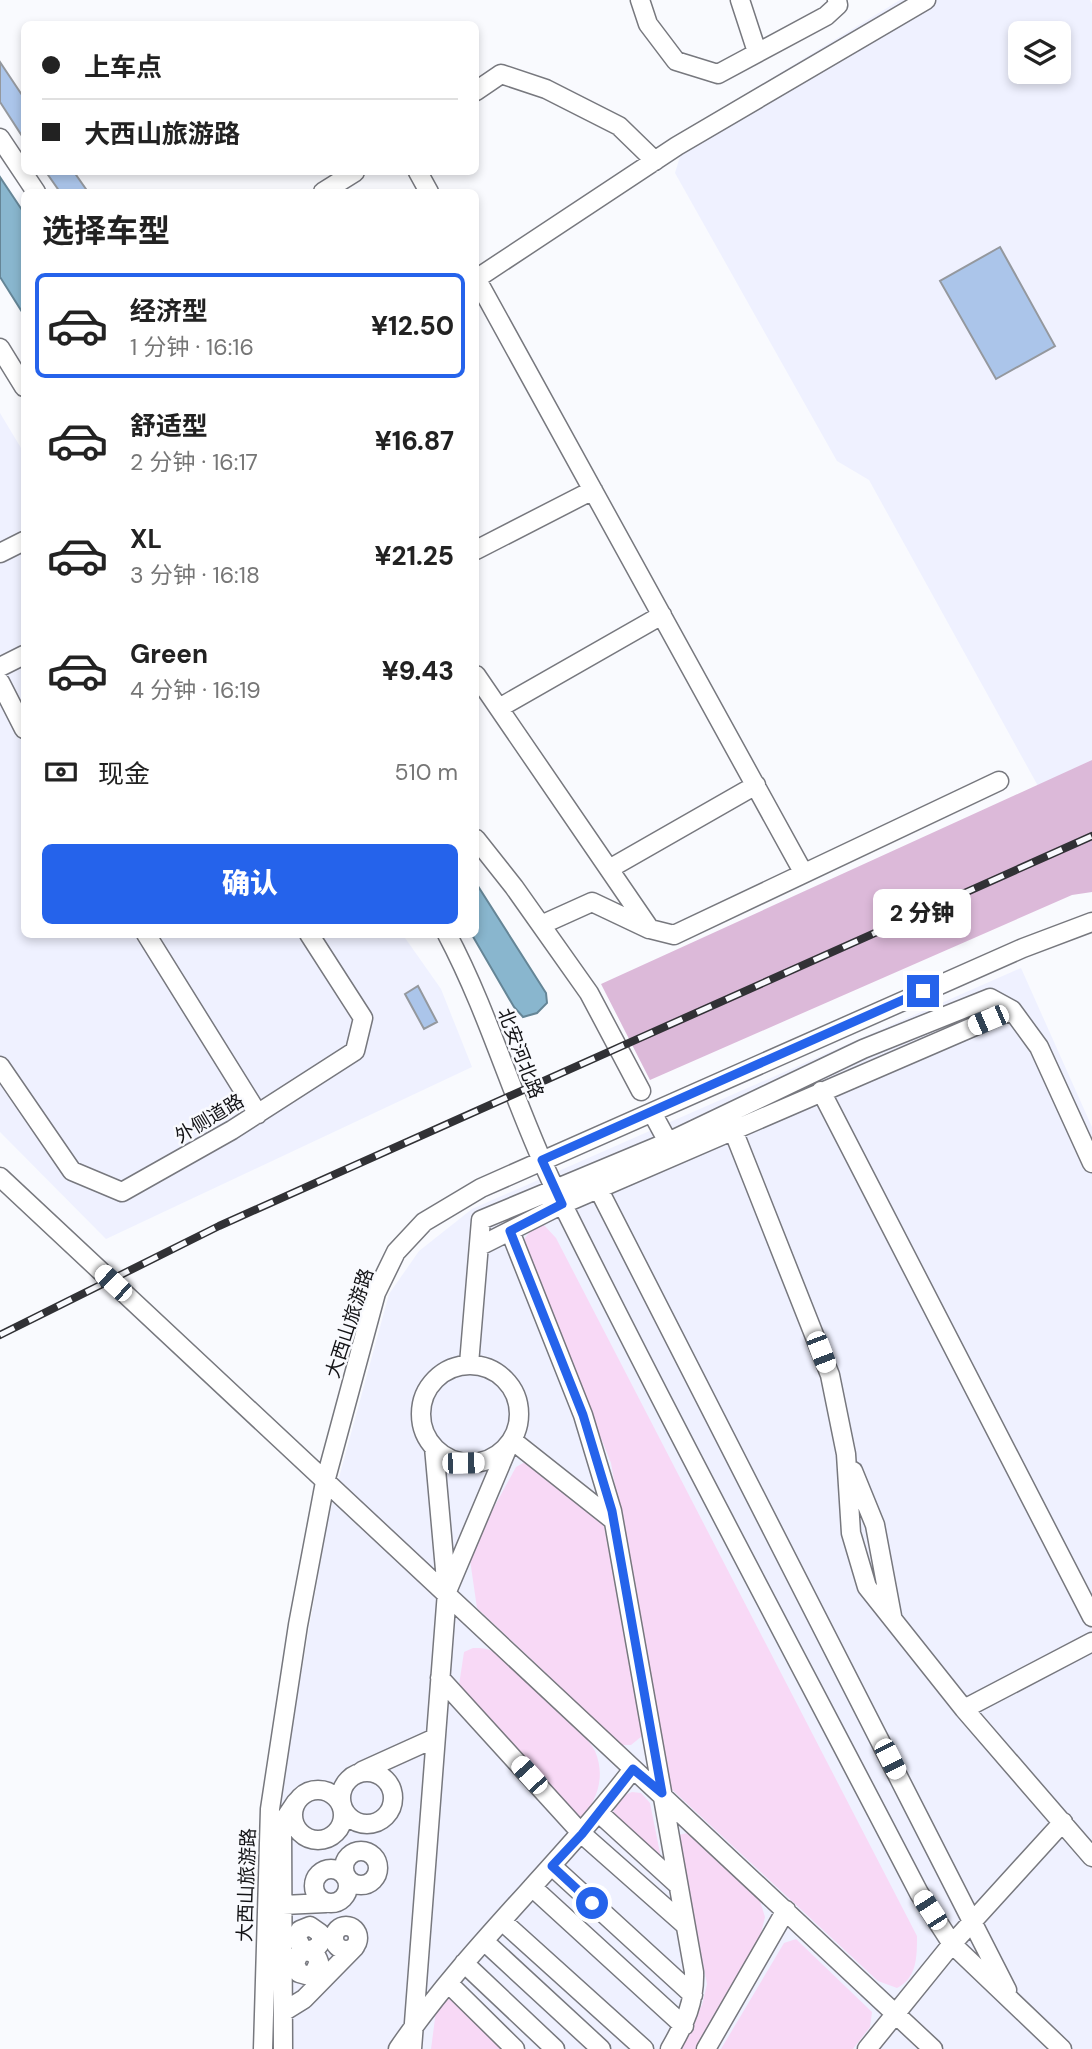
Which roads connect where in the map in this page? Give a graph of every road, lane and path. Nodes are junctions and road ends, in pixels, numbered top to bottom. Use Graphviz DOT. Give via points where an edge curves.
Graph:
graph roads {
  1 [pos="640,0"];
  2 [pos="740,0"];
  3 [pos="837,0"];
  4 [pos="926,0"];
  5 [pos="757,52"];
  6 [pos="479,89"];
  7 [pos="0,138"];
  8 [pos="655,160"];
  9 [pos="21,170"];
  10 [pos="350,175"];
  11 [pos="328,189"];
  12 [pos="479,277"];
  13 [pos="479,284"];
  14 [pos="0,348"];
  15 [pos="21,382"];
  16 [pos="593,490"];
  17 [pos="21,543"];
  18 [pos="479,548"];
  19 [pos="0,554"];
  20 [pos="662,615"];
  21 [pos="21,656"];
  22 [pos="0,667"];
  23 [pos="479,679"];
  24 [pos="0,682"];
  25 [pos="499,708"];
  26 [pos="21,723"];
  27 [pos="999,781"];
  28 [pos="756,785"];
  29 [pos="479,843"];
  30 [pos="609,869"];
  31 [pos="803,872"];
  32 [pos="1092,922"];
  33 [pos="541,925"];
  34 [pos="650,929"];
  35 [pos="148,938"];
  36 [pos="312,938"];
  37 [pos="449,938"];
  38 [pos="1012,1010"];
  39 [pos="0,1066"];
  40 [pos="641,1091"];
  41 [pos="821,1091"];
  42 [pos="258,1114"];
  43 [pos="655,1118"];
  44 [pos="733,1130"];
  45 [pos="667,1142"];
  46 [pos="542,1160"];
  47 [pos="1092,1163"];
  48 [pos="0,1177"];
  49 [pos="599,1190"];
  50 [pos="559,1196"];
  51 [pos="510,1231"];
  52 [pos="480,1246"];
  53 [pos="470,1364"];
  54 [pos="510,1443"];
  55 [pos="434,1447"];
  56 [pos="325,1482"];
  57 [pos="614,1520"];
  58 [pos="447,1592"];
  59 [pos="1092,1617"];
  60 [pos="1092,1642"];
  61 [pos="440,1678"];
  62 [pos="964,1709"];
  63 [pos="435,1738"];
  64 [pos="633,1769"];
  65 [pos="359,1773"];
  66 [pos="662,1793"];
  67 [pos="296,1802"];
  68 [pos="341,1806"];
  69 [pos="599,1813"];
  70 [pos="1063,1822"];
  71 [pos="582,1834"];
  72 [pos="1092,1857"];
  73 [pos="552,1866"];
  74 [pos="678,1885"];
  75 [pos="532,1887"];
  76 [pos="326,1903"];
  77 [pos="283,1905"];
  78 [pos="786,1910"];
  79 [pos="502,1921"];
  80 [pos="973,1922"];
  81 [pos="685,1925"];
  82 [pos="484,1941"];
  83 [pos="952,1944"];
  84 [pos="355,1947"];
  85 [pos="309,1950"];
  86 [pos="464,1963"];
  87 [pos="283,1973"];
  88 [pos="448,1983"];
  89 [pos="693,1995"];
  90 [pos="1012,1999"];
  91 [pos="283,2012"];
  92 [pos="895,2013"];
  93 [pos="684,2025"];
  94 [pos="413,2027"];
  95 [pos="924,2046"];
  96 [pos="263,2049"];
  97 [pos="283,2049"];
  98 [pos="398,2049"];
  99 [pos="412,2049"];
  100 [pos="515,2049"];
  101 [pos="555,2049"];
  102 [pos="601,2049"];
  103 [pos="644,2049"];
  104 [pos="670,2049"];
  105 [pos="706,2049"];
  106 [pos="867,2049"];
  107 [pos="1062,2049"];
  1 -- 5 [label="street" via="649,24 676,61 718,74"];
  2 -- 5 [label="street"];
  3 -- 5 [label="street" via="838,5 826,16"];
  4 -- 8 [label="street"];
  6 -- 8 [label="street" via="501,74 546,89 619,126"];
  7 -- 9 [label="street"];
  8 -- 12 [label="street"];
  10 -- 11 [label="street"];
  13 -- 16 [label="street"];
  14 -- 15 [label="street"];
  16 -- 18 [label="street"];
  16 -- 20 [label="street"];
  17 -- 19 [label="street"];
  20 -- 25 [label="street"];
  20 -- 28 [label="street"];
  21 -- 22 [label="street"];
  23 -- 25 [label="street"];
  24 -- 26 [label="street"];
  25 -- 30 [label="street"];
  27 -- 31 [label="street"];
  28 -- 30 [label="street"];
  28 -- 31 [label="street"];
  29 -- 33 [label="street"];
  30 -- 34 [label="street"];
  31 -- 34 [label="street" via="674,935"];
  32 -- 46 [label="street, 大西山旅游路" via="1023,948"];
  33 -- 34 [label="street" via="592,902"];
  33 -- 40 [label="street" via="589,993"];
  35 -- 42 [label="street"];
  36 -- 42 [label="street, 外侧道路" via="363,1018 355,1051"];
  37 -- 46 [label="street, 北安河北路" via="471,979 499,1061"];
  38 -- 41 [label="street"];
  38 -- 45 [label="street" via="990,998 863,1049"];
  38 -- 47 [label="street" via="1039,1047"];
  39 -- 42 [label="street, 外侧道路" via="72,1171 122,1192"];
  41 -- 44 [label="street"];
  41 -- 59 [label="street"];
  43 -- 45 [label="street"];
  44 -- 49 [label="street"];
  44 -- 62 [label="street" via="830,1375 846,1454 875,1525 893,1623"];
  45 -- 50 [label="street"];
  46 -- 50 [label="street, 北安河北路"];
  46 -- 56 [label="street, 大西山旅游路" via="481,1188 424,1222 396,1252 376,1293"];
  48 -- 56 [label="street"];
  49 -- 50 [label="street"];
  49 -- 80 [label="street"];
  50 -- 51 [label="street"];
  50 -- 52 [label="street" via="481,1220"];
  50 -- 83 [label="street, 北安河北路" via="919,1894"];
  51 -- 52 [label="street"];
  51 -- 57 [label="street" via="583,1415"];
  52 -- 53 [label="street"];
  53 -- 54 [label="street" via="493,1371 511,1386 520,1417"];
  53 -- 55 [label="street" via="440,1375 422,1401 421,1418"];
  54 -- 55 [label="street" via="480,1463 447,1458"];
  54 -- 57 [label="street"];
  54 -- 58 [label="street"];
  55 -- 58 [label="street"];
  56 -- 58 [label="street"];
  56 -- 96 [label="street, 大西山旅游路" via="270,1810"];
  57 -- 66 [label="street"];
  58 -- 61 [label="street"];
  58 -- 64 [label="street"];
  60 -- 62 [label="street"];
  61 -- 63 [label="street"];
  61 -- 71 [label="street"];
  62 -- 70 [label="street"];
  63 -- 65 [label="street"];
  63 -- 94 [label="street"];
  64 -- 66 [label="street"];
  64 -- 69 [label="street"];
  65 -- 68 [label="street" via="342,1790"];
  65 -- 68 [label="street" via="383,1777 392,1792 390,1809 370,1824 353,1819"];
  66 -- 74 [label="street"];
  66 -- 78 [label="street"];
  67 -- 68 [label="street" via="306,1793 320,1790 333,1795"];
  67 -- 68 [label="street" via="292,1816 297,1830 318,1841 339,1830"];
  67 -- 77 [label="street" via="282,1823"];
  69 -- 71 [label="street"];
  69 -- 74 [label="street"];
  70 -- 72 [label="street"];
  70 -- 80 [label="street"];
  71 -- 73 [label="street"];
  71 -- 81 [label="street"];
  73 -- 75 [label="street"];
  73 -- 89 [label="street"];
  74 -- 81 [label="street"];
  75 -- 79 [label="street"];
  75 -- 93 [label="street"];
  76 -- 76 [label="street" via="338,1902 346,1894 345,1877 333,1869 316,1877 314,1891"];
  76 -- 77 [label="street"];
  77 -- 87 [label="street"];
  78 -- 92 [label="street"];
  78 -- 105 [label="street"];
  79 -- 82 [label="street"];
  79 -- 103 [label="street"];
  80 -- 83 [label="street"];
  80 -- 90 [label="street"];
  81 -- 89 [label="street" via="694,1972"];
  82 -- 86 [label="street"];
  82 -- 102 [label="street"];
  83 -- 90 [label="street, 北安河北路"];
  83 -- 92 [label="street"];
  84 -- 91 [label="street" via="304,1999"];
  85 -- 87 [label="street" via="319,1966 311,1975"];
  86 -- 88 [label="street"];
  86 -- 101 [label="street"];
  87 -- 91 [label="street"];
  88 -- 94 [label="street"];
  88 -- 100 [label="street"];
  89 -- 93 [label="street"];
  90 -- 107 [label="street, 北安河北路"];
  91 -- 97 [label="street"];
  92 -- 95 [label="street"];
  92 -- 106 [label="street"];
  93 -- 104 [label="street"];
  94 -- 98 [label="street"];
  94 -- 99 [label="street"];
}
